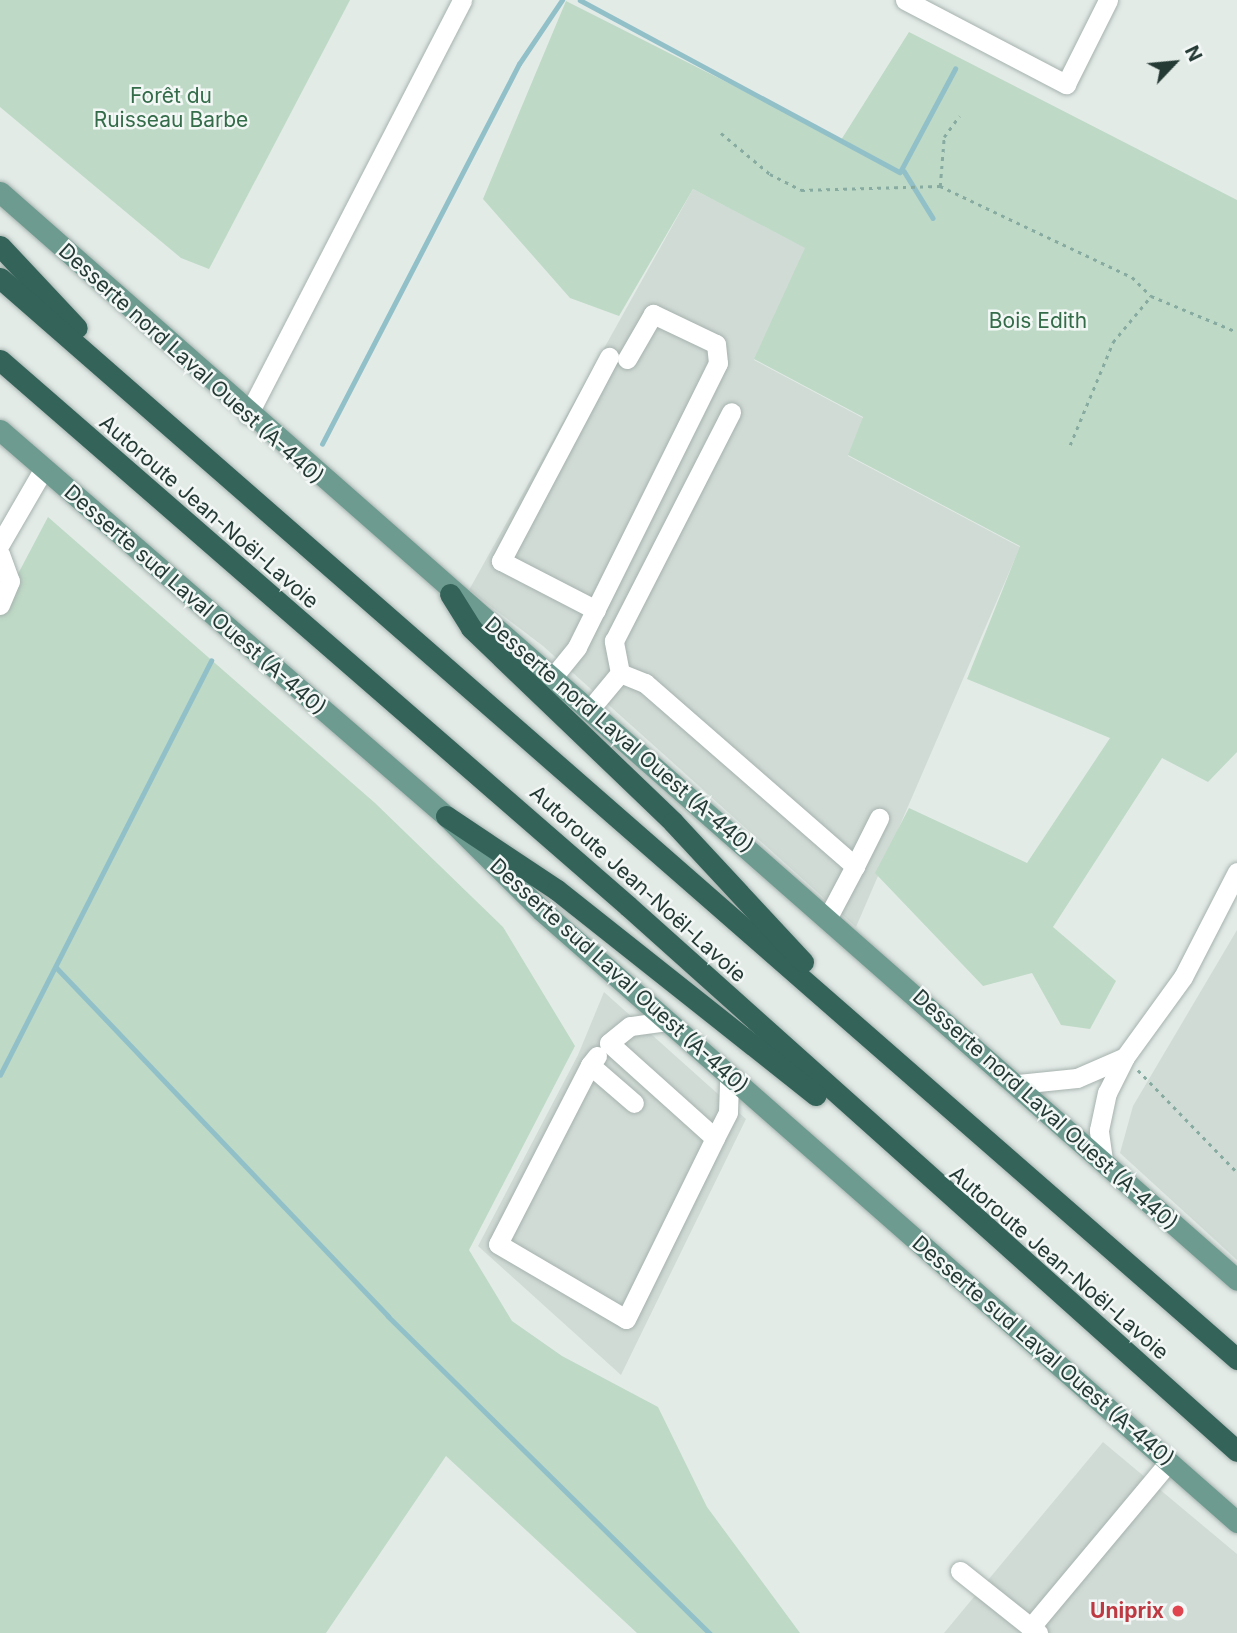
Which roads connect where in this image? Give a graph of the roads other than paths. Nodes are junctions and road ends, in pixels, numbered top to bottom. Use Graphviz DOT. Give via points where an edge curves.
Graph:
graph roads {
  1 [pos="462,0"];
  2 [pos="905,0"];
  3 [pos="1108,0"];
  4 [pos="0,192"];
  5 [pos="0,246"];
  6 [pos="0,278"];
  7 [pos="0,360"];
  8 [pos="0,371"];
  9 [pos="150,406"];
  10 [pos="731,412"];
  11 [pos="248,415"];
  12 [pos="64,418"];
  13 [pos="0,430"];
  14 [pos="44,468"];
  15 [pos="0,544"];
  16 [pos="0,554"];
  17 [pos="450,594"];
  18 [pos="0,605"];
  19 [pos="596,610"];
  20 [pos="620,673"];
  21 [pos="553,677"];
  22 [pos="590,709"];
  23 [pos="446,816"];
  24 [pos="879,818"];
  25 [pos="855,866"];
  26 [pos="1237,872"];
  27 [pos="828,918"];
  28 [pos="667,1021"];
  29 [pos="609,1043"];
  30 [pos="880,1046"];
  31 [pos="1131,1063"];
  32 [pos="590,1065"];
  33 [pos="729,1076"];
  34 [pos="1018,1084"];
  35 [pos="634,1103"];
  36 [pos="715,1138"];
  37 [pos="1103,1160"];
  38 [pos="952,1202"];
  39 [pos="1237,1280"];
  40 [pos="1237,1359"];
  41 [pos="1237,1451"];
  42 [pos="1169,1462"];
  43 [pos="1237,1522"];
  44 [pos="960,1571"];
  45 [pos="1034,1630"];
  1 -- 11 [label="street"];
  2 -- 3 [label="street" via="1066,84"];
  4 -- 11 [label="main road, Desserte nord Laval Ouest (A-440)"];
  5 -- 9 [label="highway"];
  6 -- 9 [label="highway, Autoroute Jean-Noël-Lavoie"];
  7 -- 12 [label="highway, Autoroute Jean-Noël-Lavoie"];
  8 -- 12 [label="highway"];
  9 -- 30 [label="highway, Autoroute Jean-Noël-Lavoie"];
  10 -- 20 [label="street" via="614,641"];
  11 -- 17 [label="main road, Desserte nord Laval Ouest (A-440)"];
  12 -- 38 [label="highway, Autoroute Jean-Noël-Lavoie" via="628,906"];
  13 -- 14 [label="main road, Desserte sud Laval Ouest (A-440)"];
  14 -- 15 [label="street"];
  14 -- 23 [label="main road, Desserte sud Laval Ouest (A-440)"];
  16 -- 18 [label="street" via="10,581"];
  17 -- 21 [label="main road, Desserte nord Laval Ouest (A-440)"];
  17 -- 30 [label="highway" via="471,628 673,822"];
  19 -- 19 [label="street" via="718,363 716,344 653,314 618,358 501,561"];
  19 -- 21 [label="street"];
  20 -- 22 [label="street"];
  20 -- 25 [label="street" via="645,683"];
  21 -- 22 [label="main road, Desserte nord Laval Ouest (A-440)"];
  22 -- 27 [label="main road, Desserte nord Laval Ouest (A-440)"];
  23 -- 28 [label="main road, Desserte sud Laval Ouest (A-440)"];
  23 -- 38 [label="highway" via="557,890"];
  24 -- 25 [label="street"];
  25 -- 27 [label="street"];
  26 -- 31 [label="street" via="1179,985"];
  27 -- 34 [label="main road, Desserte nord Laval Ouest (A-440)"];
  28 -- 29 [label="street" via="630,1026"];
  28 -- 33 [label="main road, Desserte sud Laval Ouest (A-440)"];
  29 -- 32 [label="street"];
  29 -- 36 [label="street"];
  30 -- 40 [label="highway, Autoroute Jean-Noël-Lavoie"];
  31 -- 34 [label="street" via="1077,1078"];
  31 -- 37 [label="street" via="1102,1108"];
  32 -- 35 [label="street"];
  32 -- 36 [label="street" via="498,1244 626,1319"];
  33 -- 36 [label="street" via="728,1112"];
  33 -- 42 [label="main road, Desserte sud Laval Ouest (A-440)"];
  34 -- 37 [label="main road, Desserte nord Laval Ouest (A-440)"];
  37 -- 39 [label="main road, Desserte nord Laval Ouest (A-440)"];
  38 -- 41 [label="highway, Autoroute Jean-Noël-Lavoie"];
  42 -- 43 [label="main road, Desserte sud Laval Ouest (A-440)"];
  42 -- 45 [label="street"];
  44 -- 45 [label="street"];
}
